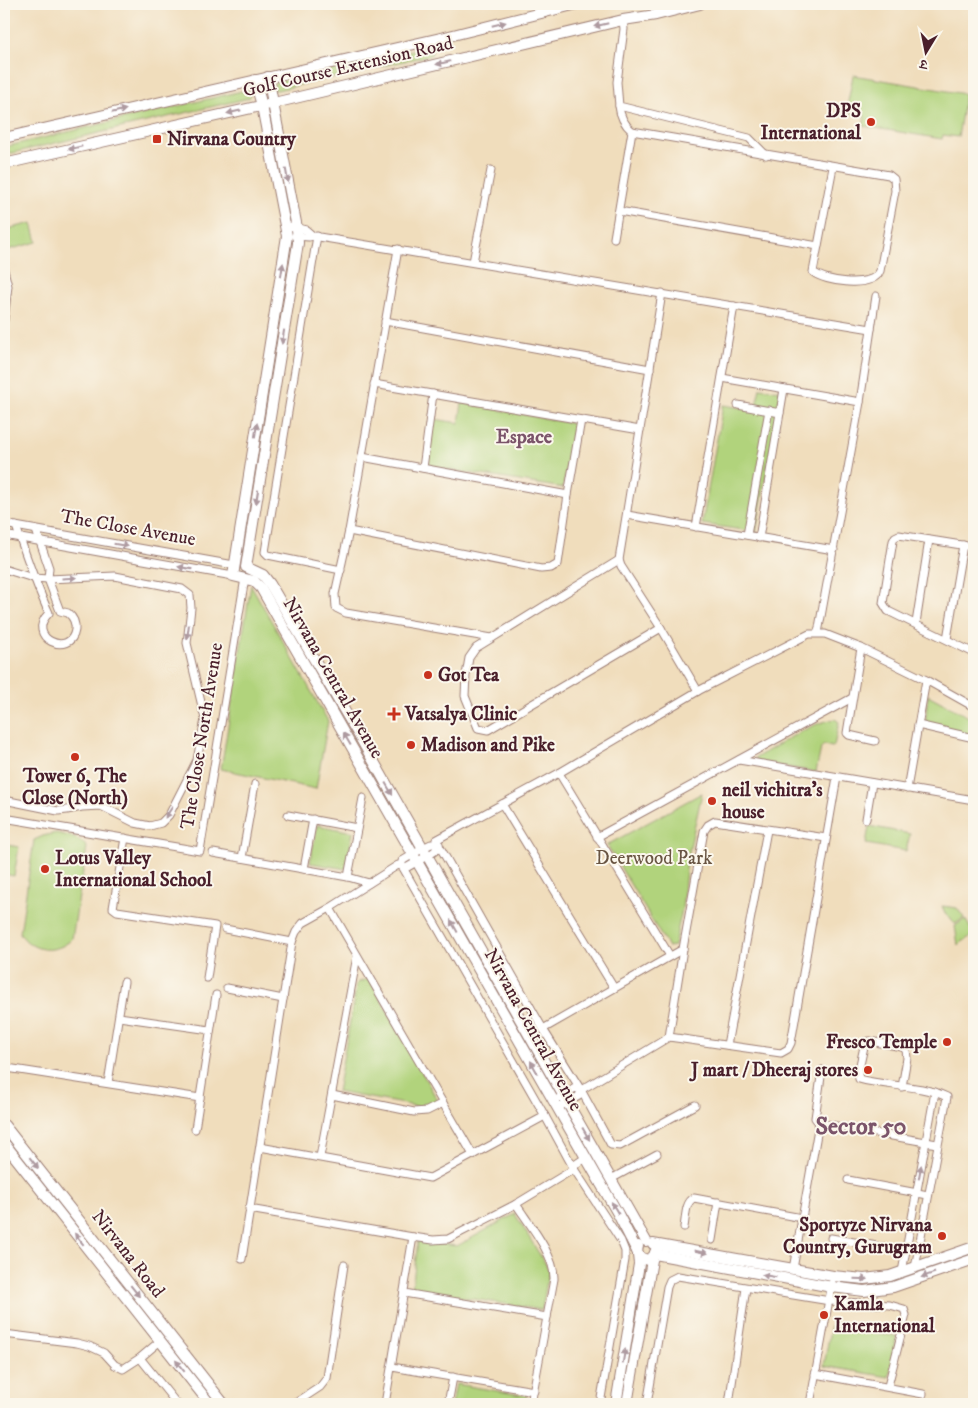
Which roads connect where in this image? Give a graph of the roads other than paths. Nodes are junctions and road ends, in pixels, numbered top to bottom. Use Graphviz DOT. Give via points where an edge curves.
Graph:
graph roads {
  1 [pos="577,4"];
  2 [pos="700,4"];
  3 [pos="623,20"];
  4 [pos="268,77"];
  5 [pos="255,80"];
  6 [pos="274,103"];
  7 [pos="262,106"];
  8 [pos="619,106"];
  9 [pos="632,131"];
  10 [pos="4,138"];
  11 [pos="766,155"];
  12 [pos="4,164"];
  13 [pos="833,167"];
  14 [pos="491,170"];
  15 [pos="619,211"];
  16 [pos="286,230"];
  17 [pos="297,232"];
  18 [pos="315,236"];
  19 [pos="614,238"];
  20 [pos="818,246"];
  21 [pos="398,249"];
  22 [pos="473,262"];
  23 [pos="4,270"];
  24 [pos="662,293"];
  25 [pos="876,296"];
  26 [pos="734,306"];
  27 [pos="4,320"];
  28 [pos="385,321"];
  29 [pos="871,329"];
  30 [pos="650,368"];
  31 [pos="722,378"];
  32 [pos="374,384"];
  33 [pos="784,389"];
  34 [pos="434,394"];
  35 [pos="860,402"];
  36 [pos="738,405"];
  37 [pos="769,410"];
  38 [pos="780,413"];
  39 [pos="581,420"];
  40 [pos="640,430"];
  41 [pos="362,457"];
  42 [pos="423,468"];
  43 [pos="568,495"];
  44 [pos="626,516"];
  45 [pos="4,524"];
  46 [pos="16,526"];
  47 [pos="696,527"];
  48 [pos="36,530"];
  49 [pos="349,531"];
  50 [pos="746,535"];
  51 [pos="4,536"];
  52 [pos="20,538"];
  53 [pos="759,538"];
  54 [pos="929,540"];
  55 [pos="39,542"];
  56 [pos="963,546"];
  57 [pos="974,547"];
  58 [pos="834,550"];
  59 [pos="619,560"];
  60 [pos="234,564"];
  61 [pos="246,567"];
  62 [pos="4,569"];
  63 [pos="341,570"];
  64 [pos="233,576"];
  65 [pos="33,578"];
  66 [pos="48,578"];
  67 [pos="245,578"];
  68 [pos="916,623"];
  69 [pos="661,628"];
  70 [pos="818,633"];
  71 [pos="492,638"];
  72 [pos="947,639"];
  73 [pos="861,648"];
  74 [pos="974,652"];
  75 [pos="926,680"];
  76 [pos="698,692"];
  77 [pos="852,698"];
  78 [pos="974,707"];
  79 [pos="918,725"];
  80 [pos="974,738"];
  81 [pos="875,741"];
  82 [pos="738,760"];
  83 [pos="559,773"];
  84 [pos="836,777"];
  85 [pos="872,783"];
  86 [pos="255,784"];
  87 [pos="907,789"];
  88 [pos="363,798"];
  89 [pos="4,800"];
  90 [pos="974,800"];
  91 [pos="502,804"];
  92 [pos="288,815"];
  93 [pos="4,818"];
  94 [pos="314,819"];
  95 [pos="866,819"];
  96 [pos="357,828"];
  97 [pos="767,830"];
  98 [pos="597,837"];
  99 [pos="125,838"];
  100 [pos="826,838"];
  101 [pos="439,844"];
  102 [pos="425,852"];
  103 [pos="213,853"];
  104 [pos="242,858"];
  105 [pos="415,858"];
  106 [pos="402,866"];
  107 [pos="304,869"];
  108 [pos="348,876"];
  109 [pos="368,883"];
  110 [pos="330,908"];
  111 [pos="224,929"];
  112 [pos="292,942"];
  113 [pos="683,949"];
  114 [pos="358,956"];
  115 [pos="670,956"];
  116 [pos="207,978"];
  117 [pos="124,982"];
  118 [pos="226,988"];
  119 [pos="614,988"];
  120 [pos="216,995"];
  121 [pos="283,999"];
  122 [pos="119,1017"];
  123 [pos="543,1029"];
  124 [pos="210,1030"];
  125 [pos="669,1037"];
  126 [pos="727,1045"];
  127 [pos="4,1069"];
  128 [pos="822,1070"];
  129 [pos="108,1083"];
  130 [pos="902,1087"];
  131 [pos="581,1090"];
  132 [pos="935,1092"];
  133 [pos="332,1095"];
  134 [pos="200,1098"];
  135 [pos="566,1099"];
  136 [pos="443,1103"];
  137 [pos="555,1105"];
  138 [pos="695,1105"];
  139 [pos="545,1116"];
  140 [pos="819,1123"];
  141 [pos="4,1125"];
  142 [pos="195,1129"];
  143 [pos="925,1142"];
  144 [pos="4,1144"];
  145 [pos="937,1144"];
  146 [pos="260,1147"];
  147 [pos="657,1154"];
  148 [pos="473,1155"];
  149 [pos="320,1157"];
  150 [pos="588,1162"];
  151 [pos="574,1169"];
  152 [pos="612,1179"];
  153 [pos="848,1180"];
  154 [pos="916,1192"];
  155 [pos="928,1195"];
  156 [pos="718,1202"];
  157 [pos="516,1204"];
  158 [pos="249,1209"];
  159 [pos="802,1218"];
  160 [pos="684,1226"];
  161 [pos="414,1237"];
  162 [pos="831,1238"];
  163 [pos="712,1240"];
  164 [pos="974,1247"];
  165 [pos="652,1249"];
  166 [pos="906,1251"];
  167 [pos="637,1253"];
  168 [pos="242,1259"];
  169 [pos="974,1259"];
  170 [pos="344,1265"];
  171 [pos="915,1268"];
  172 [pos="793,1269"];
  173 [pos="902,1272"];
  174 [pos="833,1276"];
  175 [pos="827,1287"];
  176 [pos="746,1288"];
  177 [pos="404,1293"];
  178 [pos="820,1299"];
  179 [pos="830,1301"];
  180 [pos="547,1316"];
  181 [pos="4,1334"];
  182 [pos="160,1341"];
  183 [pos="140,1358"];
  184 [pos="392,1367"];
  185 [pos="816,1374"];
  186 [pos="453,1377"];
  187 [pos="888,1386"];
  188 [pos="534,1390"];
  189 [pos="923,1394"];
  190 [pos="177,1404"];
  191 [pos="210,1404"];
  192 [pos="224,1404"];
  193 [pos="294,1404"];
  194 [pos="385,1404"];
  195 [pos="448,1404"];
  196 [pos="531,1404"];
  197 [pos="600,1404"];
  198 [pos="616,1404"];
  199 [pos="628,1404"];
  200 [pos="647,1404"];
  201 [pos="729,1404"];
  202 [pos="810,1404"];
  4 -- 1 [label="street, Golf Course Extension Road, one-way"];
  2 -- 3 [label="street, Golf Course Extension Road"];
  3 -- 6 [label="street, Golf Course Extension Road, one-way"];
  3 -- 8 [label="street" via="617,82"];
  4 -- 5 [label="street, Golf Course Extension Road"];
  4 -- 6 [label="street"];
  5 -- 7 [label="street"];
  10 -- 5 [label="street, Golf Course Extension Road, one-way"];
  6 -- 7 [label="street, Golf Course Extension Road"];
  6 -- 17 [label="street, one-way"];
  7 -- 12 [label="street, Golf Course Extension Road, one-way"];
  7 -- 16 [label="street"];
  8 -- 9 [label="street" via="625,125"];
  8 -- 11 [label="street" via="750,138"];
  9 -- 11 [label="street"];
  9 -- 15 [label="street"];
  11 -- 13 [label="street"];
  13 -- 20 [label="street"];
  13 -- 20 [label="street" via="894,179 895,191 878,276 858,282 818,276 813,272"];
  14 -- 22 [label="street"];
  15 -- 19 [label="street"];
  15 -- 20 [label="street"];
  16 -- 17 [label="street"];
  60 -- 16 [label="street, one-way" via="287,242"];
  17 -- 18 [label="street" via="310,232"];
  17 -- 61 [label="street, one-way"];
  18 -- 21 [label="street"];
  18 -- 63 [label="street" via="265,552"];
  21 -- 22 [label="street"];
  21 -- 28 [label="street"];
  22 -- 24 [label="street"];
  23 -- 27 [label="street" via="8,286"];
  24 -- 26 [label="street"];
  24 -- 30 [label="street"];
  25 -- 29 [label="street"];
  26 -- 29 [label="street"];
  26 -- 31 [label="street"];
  28 -- 30 [label="street"];
  28 -- 32 [label="street"];
  29 -- 35 [label="street"];
  30 -- 40 [label="street"];
  31 -- 33 [label="street"];
  31 -- 47 [label="street"];
  32 -- 34 [label="street"];
  32 -- 41 [label="street"];
  33 -- 35 [label="street"];
  33 -- 38 [label="street"];
  34 -- 39 [label="street"];
  34 -- 42 [label="street"];
  35 -- 58 [label="street"];
  36 -- 37 [label="street"];
  37 -- 38 [label="street"];
  37 -- 50 [label="street"];
  38 -- 53 [label="street"];
  39 -- 40 [label="street"];
  39 -- 43 [label="street"];
  40 -- 44 [label="street"];
  41 -- 42 [label="street"];
  41 -- 49 [label="street"];
  42 -- 43 [label="street"];
  43 -- 49 [label="street" via="558,564 551,568 541,569"];
  44 -- 47 [label="street"];
  44 -- 59 [label="street"];
  45 -- 46 [label="street, The Close Avenue"];
  46 -- 48 [label="street, The Close Avenue"];
  46 -- 52 [label="street"];
  47 -- 50 [label="street"];
  48 -- 55 [label="street"];
  48 -- 60 [label="street, The Close Avenue, one-way"];
  49 -- 63 [label="street"];
  50 -- 53 [label="street"];
  51 -- 52 [label="street, The Close Avenue"];
  52 -- 55 [label="street, The Close Avenue"];
  52 -- 65 [label="street"];
  53 -- 58 [label="street"];
  54 -- 56 [label="street"];
  54 -- 68 [label="street"];
  54 -- 68 [label="street" via="895,537 883,602 888,611"];
  64 -- 55 [label="street, The Close Avenue, one-way"];
  55 -- 66 [label="street" via="49,568"];
  56 -- 57 [label="street"];
  56 -- 72 [label="street"];
  58 -- 70 [label="street"];
  59 -- 69 [label="street"];
  59 -- 71 [label="street"];
  60 -- 61 [label="street, The Close Avenue"];
  60 -- 64 [label="street"];
  61 -- 67 [label="street"];
  61 -- 102 [label="street, Nirvana Central Avenue, one-way" via="258,571 270,584"];
  62 -- 65 [label="street"];
  63 -- 71 [label="street" via="335,594 336,608 340,612"];
  64 -- 67 [label="street, Nirvana Central Avenue"];
  65 -- 66 [label="street"];
  65 -- 66 [label="street" via="48,613 42,622 43,634 51,642 62,644 72,638 76,627 68,612 60,611"];
  66 -- 89 [label="street, one-way" via="115,576 182,589 190,595 187,643 204,719 197,760 169,815 161,823 150,826 135,823 101,806 58,811"];
  67 -- 99 [label="street, The Close North Avenue" via="200,851"];
  105 -- 67 [label="street, Nirvana Central Avenue, one-way" via="261,588"];
  68 -- 72 [label="street"];
  69 -- 71 [label="street" via="483,730 478,728 465,696 466,675 468,658 476,648"];
  69 -- 76 [label="street"];
  70 -- 73 [label="street"];
  70 -- 76 [label="street" via="809,634"];
  72 -- 74 [label="street"];
  73 -- 75 [label="street"];
  73 -- 77 [label="street"];
  75 -- 78 [label="street"];
  75 -- 79 [label="street"];
  76 -- 83 [label="street"];
  77 -- 81 [label="street" via="848,735"];
  77 -- 82 [label="street"];
  79 -- 80 [label="street"];
  79 -- 87 [label="street"];
  82 -- 84 [label="street"];
  82 -- 98 [label="street"];
  83 -- 91 [label="street"];
  83 -- 98 [label="street"];
  84 -- 85 [label="street"];
  84 -- 100 [label="street"];
  85 -- 87 [label="street"];
  85 -- 95 [label="street"];
  86 -- 104 [label="street"];
  87 -- 90 [label="street"];
  88 -- 96 [label="street"];
  91 -- 101 [label="street" via="436,840"];
  91 -- 119 [label="street"];
  92 -- 94 [label="street"];
  93 -- 99 [label="street, The Close North Avenue"];
  94 -- 96 [label="street"];
  94 -- 107 [label="street"];
  96 -- 108 [label="street"];
  97 -- 100 [label="street"];
  97 -- 113 [label="street" via="715,821 708,825 704,832"];
  97 -- 126 [label="street"];
  98 -- 115 [label="street"];
  99 -- 116 [label="street" via="113,908 215,926"];
  100 -- 126 [label="street" via="791,1043 781,1053"];
  101 -- 102 [label="street" via="431,844"];
  101 -- 123 [label="street"];
  102 -- 105 [label="street"];
  102 -- 135 [label="street, Nirvana Central Avenue"];
  103 -- 104 [label="street, The Close North Avenue"];
  104 -- 107 [label="street, The Close North Avenue"];
  105 -- 106 [label="street" via="406,868"];
  137 -- 105 [label="street, Nirvana Central Avenue, one-way"];
  106 -- 109 [label="street" via="398,865"];
  106 -- 139 [label="street"];
  107 -- 108 [label="street, The Close North Avenue"];
  108 -- 109 [label="street, The Close North Avenue"];
  109 -- 110 [label="street"];
  110 -- 112 [label="street" via="303,923"];
  110 -- 114 [label="street"];
  111 -- 112 [label="street"];
  112 -- 121 [label="street"];
  113 -- 115 [label="street"];
  113 -- 125 [label="street"];
  114 -- 133 [label="street"];
  114 -- 136 [label="street"];
  115 -- 119 [label="street"];
  117 -- 122 [label="street"];
  118 -- 121 [label="street"];
  119 -- 123 [label="street"];
  120 -- 124 [label="street"];
  121 -- 146 [label="street"];
  122 -- 124 [label="street"];
  122 -- 129 [label="street"];
  123 -- 131 [label="street"];
  124 -- 134 [label="street"];
  125 -- 126 [label="street"];
  125 -- 131 [label="street"];
  127 -- 129 [label="street"];
  128 -- 140 [label="street" via="815,1118"];
  129 -- 134 [label="street"];
  130 -- 130 [label="street" via="906,1050 865,1042 859,1079"];
  130 -- 132 [label="street"];
  131 -- 135 [label="street" via="575,1088"];
  131 -- 138 [label="street" via="611,1145 616,1147"];
  132 -- 143 [label="street"];
  132 -- 145 [label="street" via="946,1097"];
  133 -- 136 [label="street" via="414,1112 427,1111"];
  133 -- 149 [label="street"];
  134 -- 142 [label="street"];
  135 -- 137 [label="street"];
  135 -- 152 [label="street, Nirvana Central Avenue, one-way"];
  136 -- 148 [label="street"];
  137 -- 150 [label="street, Nirvana Central Avenue"];
  139 -- 148 [label="street"];
  139 -- 151 [label="street"];
  140 -- 143 [label="street"];
  140 -- 159 [label="street"];
  141 -- 192 [label="street, Nirvana Road, one-way"];
  143 -- 145 [label="street"];
  154 -- 143 [label="street, one-way"];
  182 -- 144 [label="street, Nirvana Road, one-way"];
  145 -- 155 [label="street"];
  146 -- 149 [label="street"];
  146 -- 158 [label="street"];
  147 -- 152 [label="street"];
  148 -- 149 [label="street" via="430,1178"];
  150 -- 151 [label="street" via="580,1172"];
  167 -- 150 [label="street, Nirvana Central Avenue, one-way"];
  151 -- 157 [label="street"];
  151 -- 197 [label="street" via="625,1251"];
  152 -- 165 [label="street, Nirvana Central Avenue"];
  153 -- 154 [label="street"];
  154 -- 155 [label="street"];
  154 -- 166 [label="street"];
  155 -- 171 [label="street"];
  156 -- 159 [label="street"];
  156 -- 160 [label="street" via="690,1199"];
  156 -- 163 [label="street"];
  157 -- 161 [label="street" via="448,1240"];
  157 -- 180 [label="street" via="554,1268"];
  158 -- 161 [label="street"];
  158 -- 168 [label="street"];
  159 -- 172 [label="street"];
  161 -- 177 [label="street"];
  162 -- 166 [label="street"];
  164 -- 171 [label="street"];
  165 -- 167 [label="street" via="638,1245"];
  165 -- 167 [label="street" via="646,1260"];
  165 -- 172 [label="street, one-way"];
  175 -- 165 [label="street, one-way"];
  165 -- 199 [label="street"];
  166 -- 173 [label="street"];
  198 -- 167 [label="street, one-way" via="640,1264"];
  169 -- 175 [label="street, one-way" via="885,1289 864,1291"];
  170 -- 193 [label="street" via="327,1378 320,1387"];
  171 -- 173 [label="street"];
  172 -- 174 [label="street"];
  174 -- 173 [label="street, one-way" via="873,1279"];
  174 -- 175 [label="street"];
  175 -- 178 [label="street"];
  175 -- 179 [label="street"];
  176 -- 178 [label="street"];
  176 -- 200 [label="street" via="678,1276 670,1280"];
  176 -- 201 [label="street"];
  177 -- 180 [label="street"];
  177 -- 184 [label="street"];
  178 -- 179 [label="street"];
  179 -- 185 [label="street"];
  179 -- 187 [label="street" via="890,1305 904,1310 906,1316"];
  180 -- 188 [label="street"];
  181 -- 183 [label="street" via="89,1346 104,1353 122,1369"];
  182 -- 183 [label="street"];
  191 -- 182 [label="street, Nirvana Road, one-way"];
  183 -- 190 [label="street"];
  184 -- 186 [label="street"];
  184 -- 194 [label="street"];
  185 -- 187 [label="street"];
  185 -- 202 [label="street"];
  186 -- 188 [label="street"];
  186 -- 195 [label="street"];
  187 -- 189 [label="street"];
  188 -- 196 [label="street"];
}
